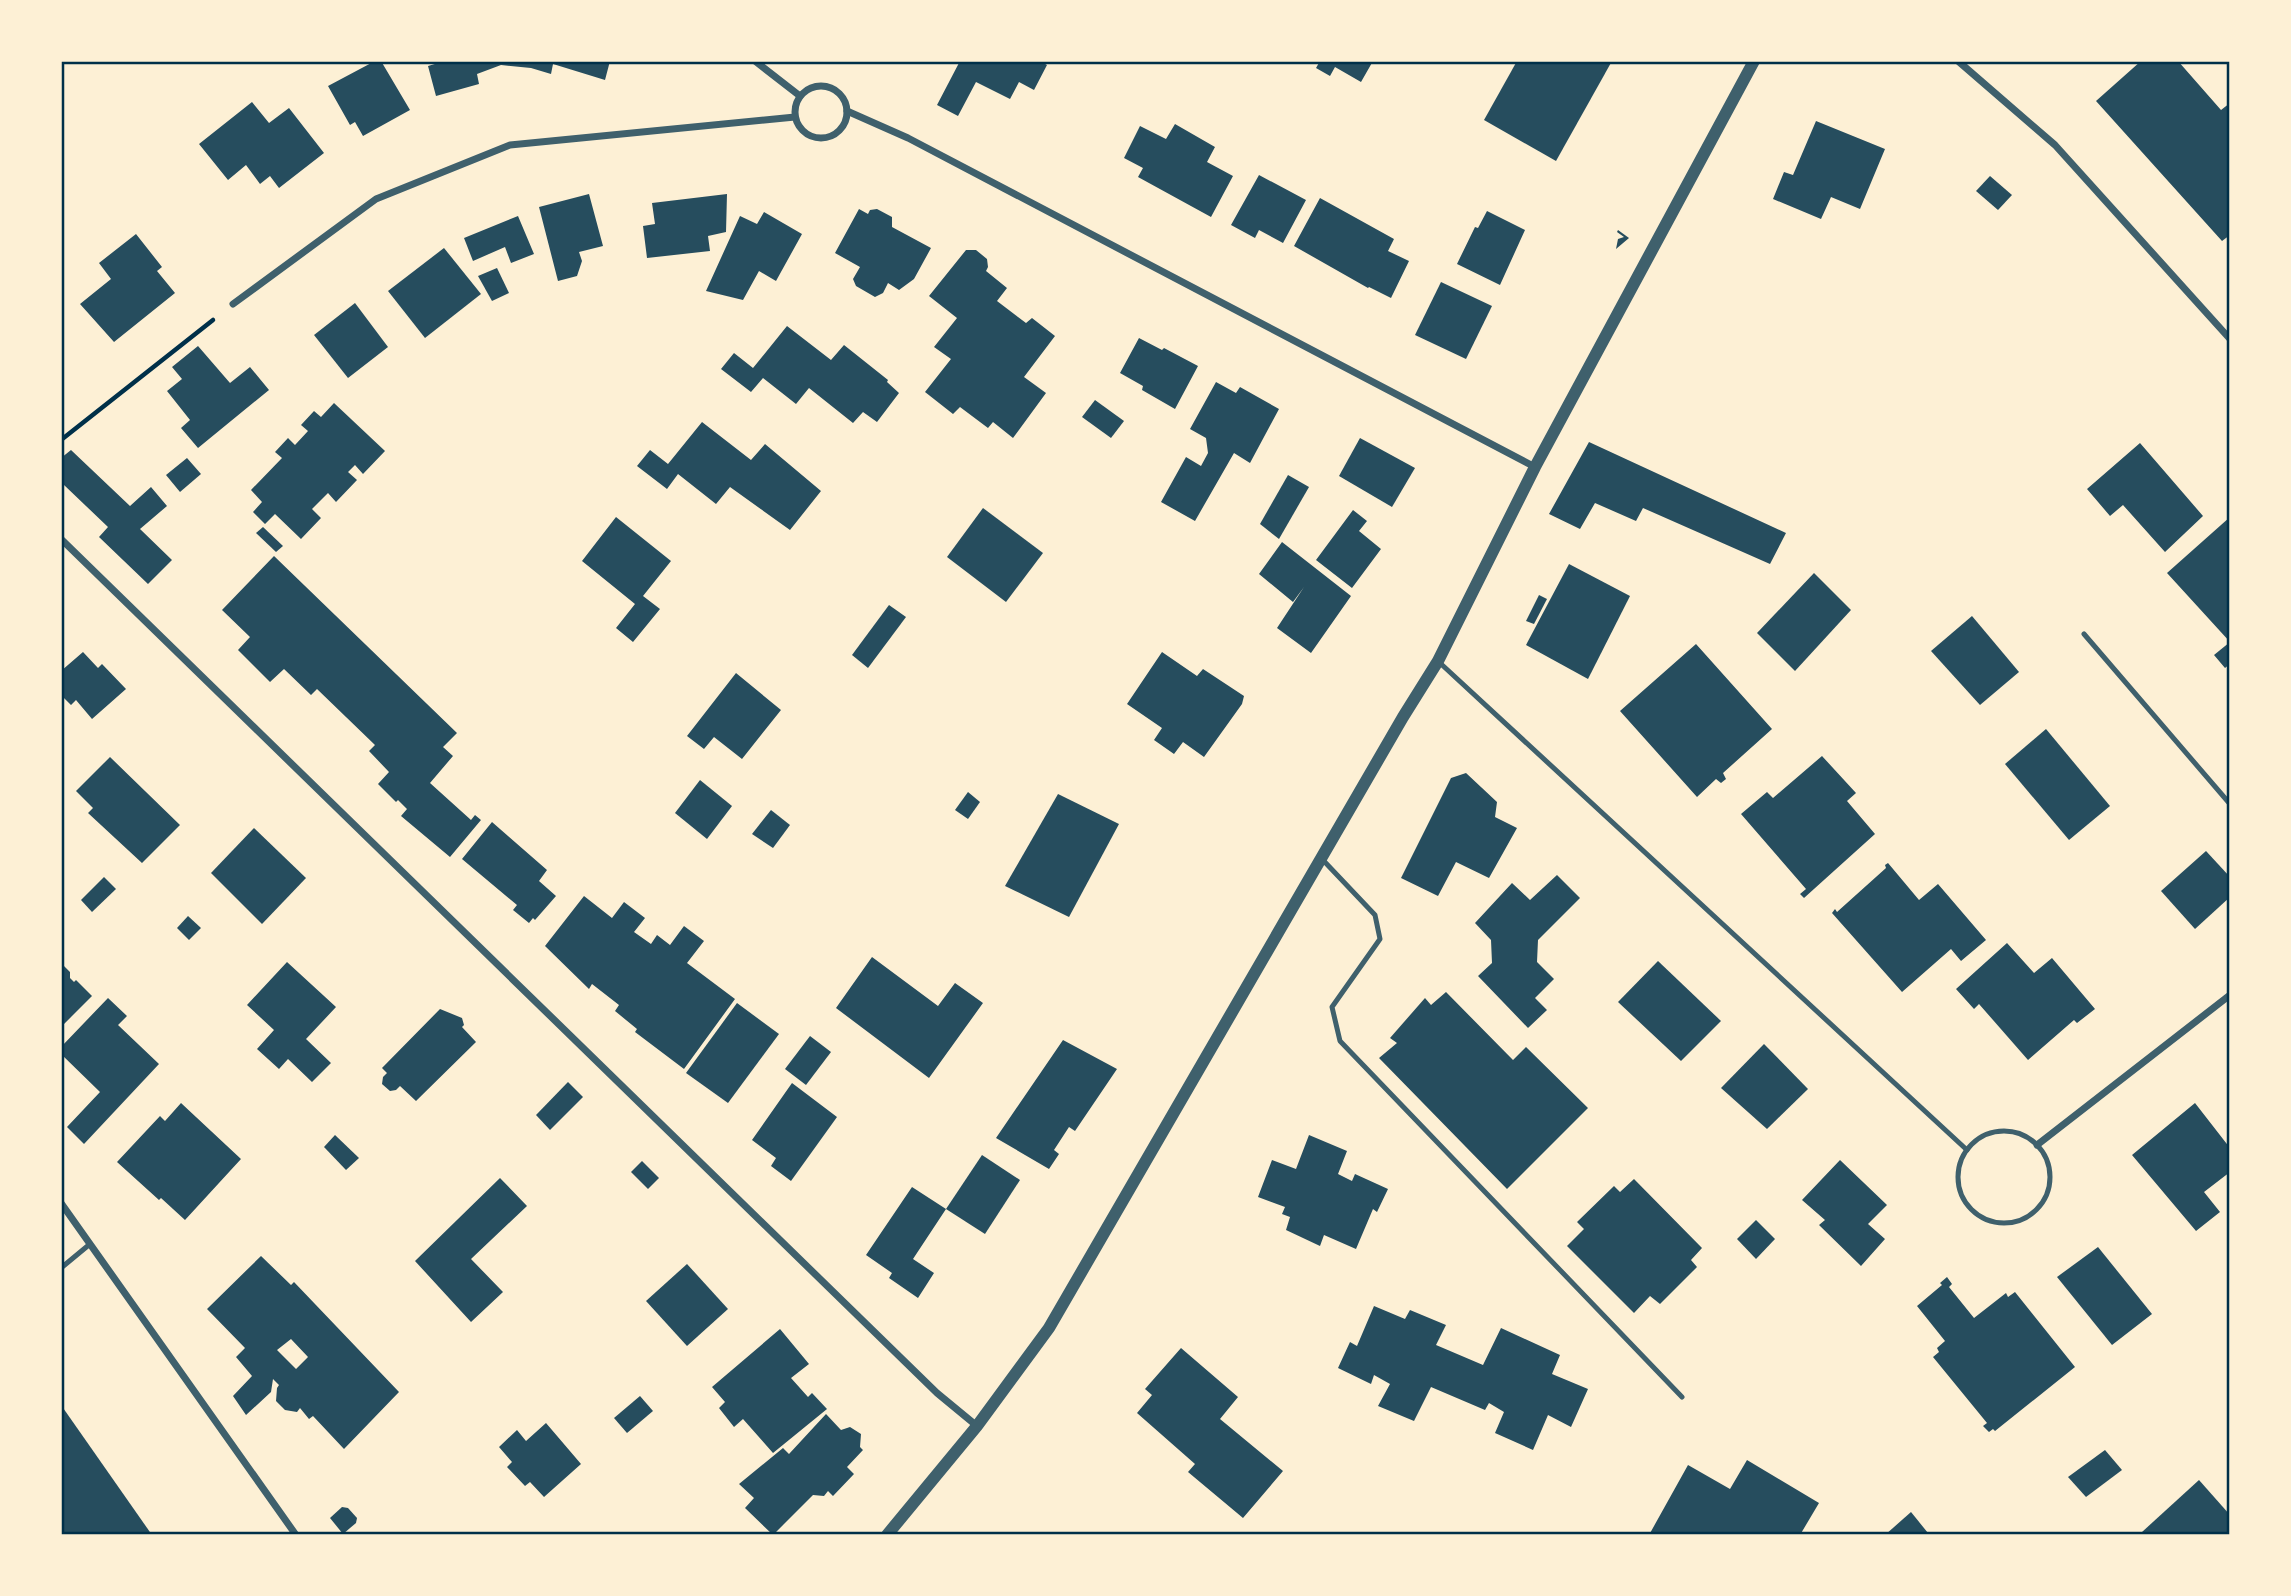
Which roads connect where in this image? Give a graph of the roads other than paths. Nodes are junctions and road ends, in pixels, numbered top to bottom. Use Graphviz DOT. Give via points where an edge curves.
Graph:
graph roads {
  1 [pos="755,61"];
  2 [pos="1754,61"];
  3 [pos="1958,61"];
  4 [pos="800,96"];
  5 [pos="847,111"];
  6 [pos="795,117"];
  7 [pos="233,304"];
  8 [pos="2230,339"];
  9 [pos="1535,467"];
  10 [pos="61,539"];
  11 [pos="2084,634"];
  12 [pos="1438,661"];
  13 [pos="2230,804"];
  14 [pos="1321,859"];
  15 [pos="2230,995"];
  16 [pos="2037,1145"];
  17 [pos="1966,1150"];
  18 [pos="61,1203"];
  19 [pos="90,1244"];
  20 [pos="61,1268"];
  21 [pos="1682,1397"];
  22 [pos="977,1426"];
  23 [pos="296,1535"];
  24 [pos="887,1535"];
  1 -- 4 [label="street"];
  2 -- 9 [label="street"];
  3 -- 8 [label="street" via="2055,145"];
  4 -- 5 [label="street" via="813,87 829,87 841,96"];
  4 -- 6 [label="street"];
  5 -- 6 [label="street" via="842,127 828,138 811,137"];
  5 -- 9 [label="street"];
  6 -- 7 [label="street" via="510,145 376,199"];
  9 -- 12 [label="street"];
  10 -- 22 [label="street" via="927,1384"];
  11 -- 13 [label="lane"];
  12 -- 14 [label="street"];
  12 -- 17 [label="lane"];
  14 -- 21 [label="lane" via="1375,915 1380,939 1332,1007 1340,1041"];
  14 -- 22 [label="street" via="1049,1328"];
  15 -- 16 [label="street"];
  16 -- 17 [label="lane" via="2024,1135 1993,1132"];
  16 -- 17 [label="lane" via="2050,1172 2047,1194 2035,1212 2008,1224 1979,1217 1968,1206 1958,1179"];
  18 -- 19 [label="street"];
  19 -- 20 [label="lane"];
  19 -- 23 [label="street"];
  22 -- 24 [label="street"];
}
